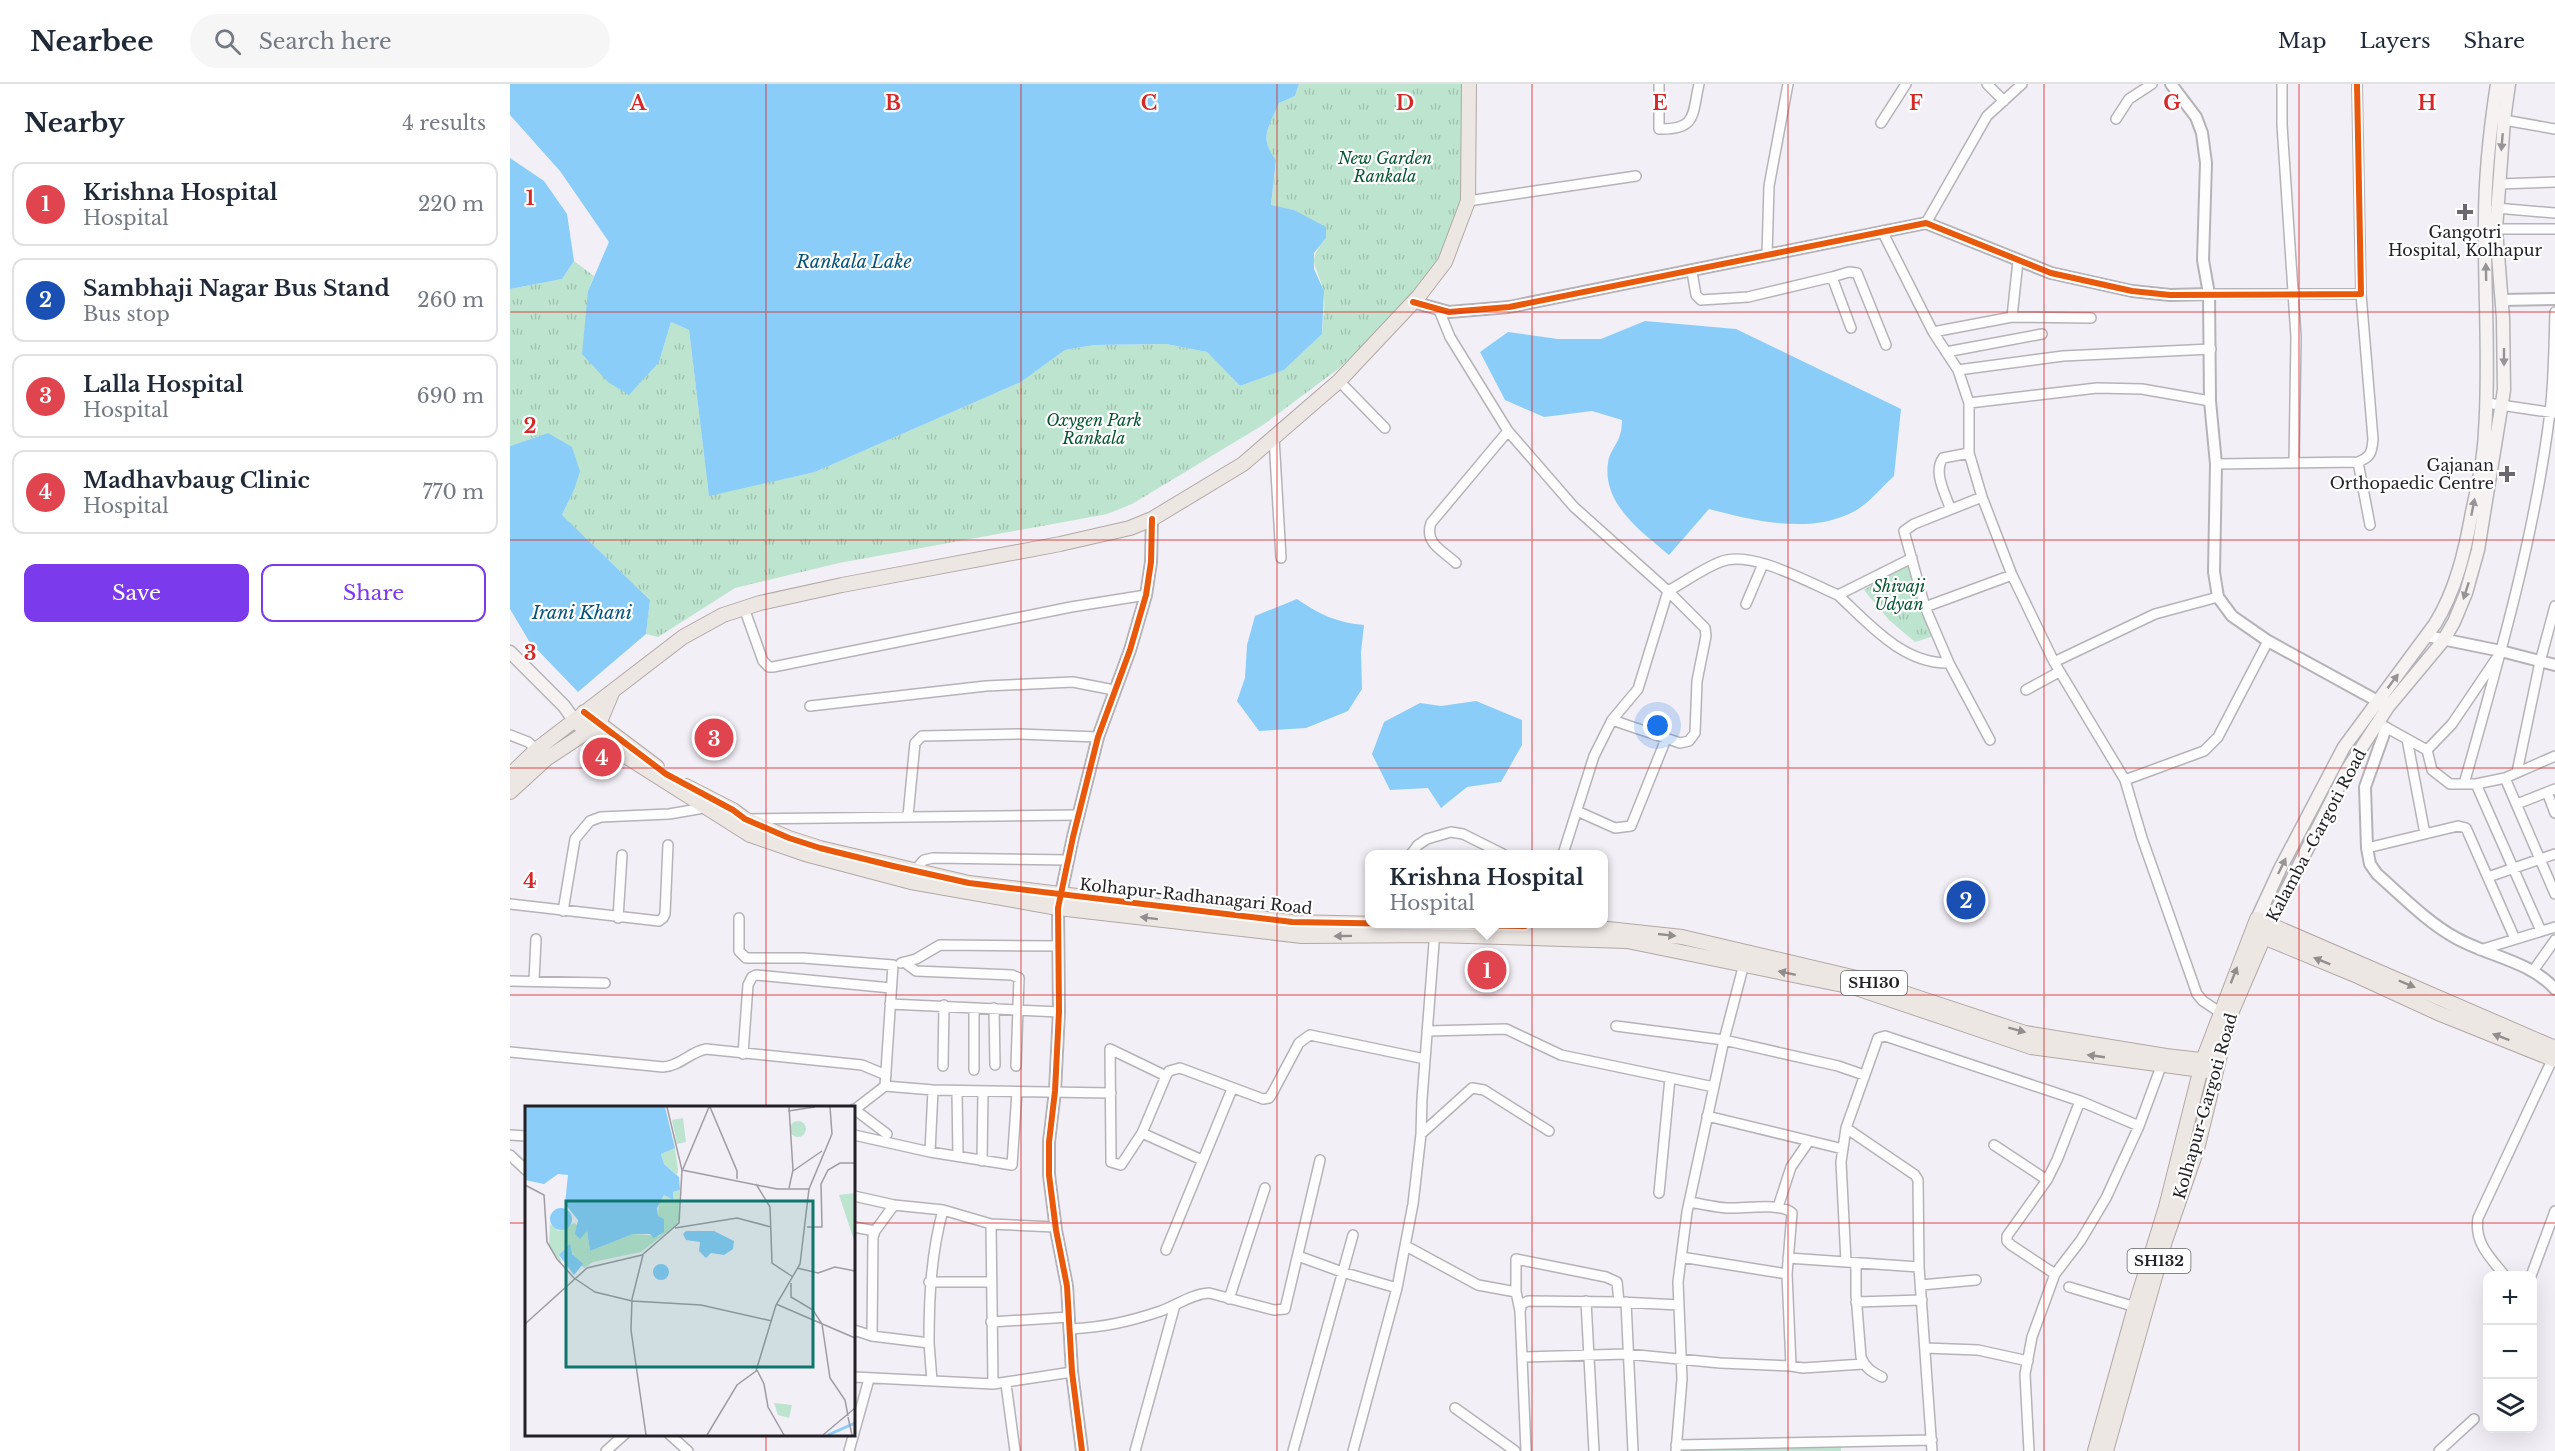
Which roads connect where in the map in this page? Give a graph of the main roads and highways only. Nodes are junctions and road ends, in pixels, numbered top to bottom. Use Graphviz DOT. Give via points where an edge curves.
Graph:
graph roads {
  1 [pos="1469,84"];
  2 [pos="2497,84"];
  3 [pos="2509,84"];
  4 [pos="510,652"];
  5 [pos="612,693"];
  6 [pos="2383,704"];
  7 [pos="579,716"];
  8 [pos="594,729"];
  9 [pos="542,754"];
  10 [pos="510,774"];
  11 [pos="510,792"];
  12 [pos="1059,901"];
  13 [pos="1365,924"];
  14 [pos="1418,928"];
  15 [pos="1480,928"];
  16 [pos="2260,928"];
  17 [pos="1435,930"];
  18 [pos="1549,930"];
  19 [pos="2224,1015"];
  20 [pos="2554,1055"];
  21 [pos="2202,1065"];
  22 [pos="2217,1067"];
  23 [pos="2140,1308"];
  24 [pos="2095,1451"];
  25 [pos="2106,1451"];
  1 -- 5 [label="main road" via="1468,201 1445,262 1339,381 1243,464 1152,519 1130,528 842,585 723,615 683,637"];
  6 -- 2 [label="main road, Kalamba -Gargoti Road, one-way" via="2448,603 2465,548 2481,467 2487,403 2486,180"];
  3 -- 6 [label="main road, Kalamba -Gargoti Road, one-way" via="2496,208 2504,357 2502,405 2478,550 2466,593 2443,641"];
  4 -- 7 [label="main road"];
  5 -- 7 [label="main road"];
  5 -- 8 [label="main road"];
  16 -- 6 [label="main road, Kalamba -Gargoti Road, one-way" via="2280,869 2344,747"];
  6 -- 16 [label="main road, Kalamba -Gargoti Road" via="2382,725 2347,770"];
  7 -- 8 [label="main road, Kolhapur-Radhanagari Road"];
  7 -- 9 [label="main road"];
  8 -- 9 [label="main road"];
  8 -- 12 [label="main road, Kolhapur-Radhanagari Road" via="696,792 781,835 820,849"];
  8 -- 12 [label="main road, SH130" via="704,808 750,835 911,882"];
  9 -- 10 [label="main road"];
  9 -- 11 [label="main road"];
  12 -- 13 [label="main road, Kolhapur-Radhanagari Road" via="1292,922"];
  17 -- 12 [label="main road, SH130, one-way" via="1302,936"];
  14 -- 17 [label="main road, Kolhapur-Radhanagari Road"];
  15 -- 17 [label="main road, Kolhapur-Radhanagari Road / SH130"];
  16 -- 19 [label="main road, Kalamba -Gargoti Road"];
  16 -- 20 [label="main road"];
  17 -- 18 [label="main road, SH130"];
  18 -- 21 [label="main road, SH130" via="1608,929 1682,937 1746,957 1865,980 2025,1033 2163,1061"];
  19 -- 21 [label="main road, Kalamba -Gargoti Road"];
  19 -- 22 [label="main road, Kolhapur-Gargoti Road / SH132"];
  21 -- 22 [label="main road, SH130"];
  21 -- 23 [label="main road, Kalamba -Gargoti Road"];
  22 -- 23 [label="main road, Kolhapur-Gargoti Road / SH132" via="2197,1149"];
  23 -- 24 [label="main road, Kalamba -Gargoti Road"];
  23 -- 25 [label="main road, Kolhapur-Gargoti Road / SH132"];
}
